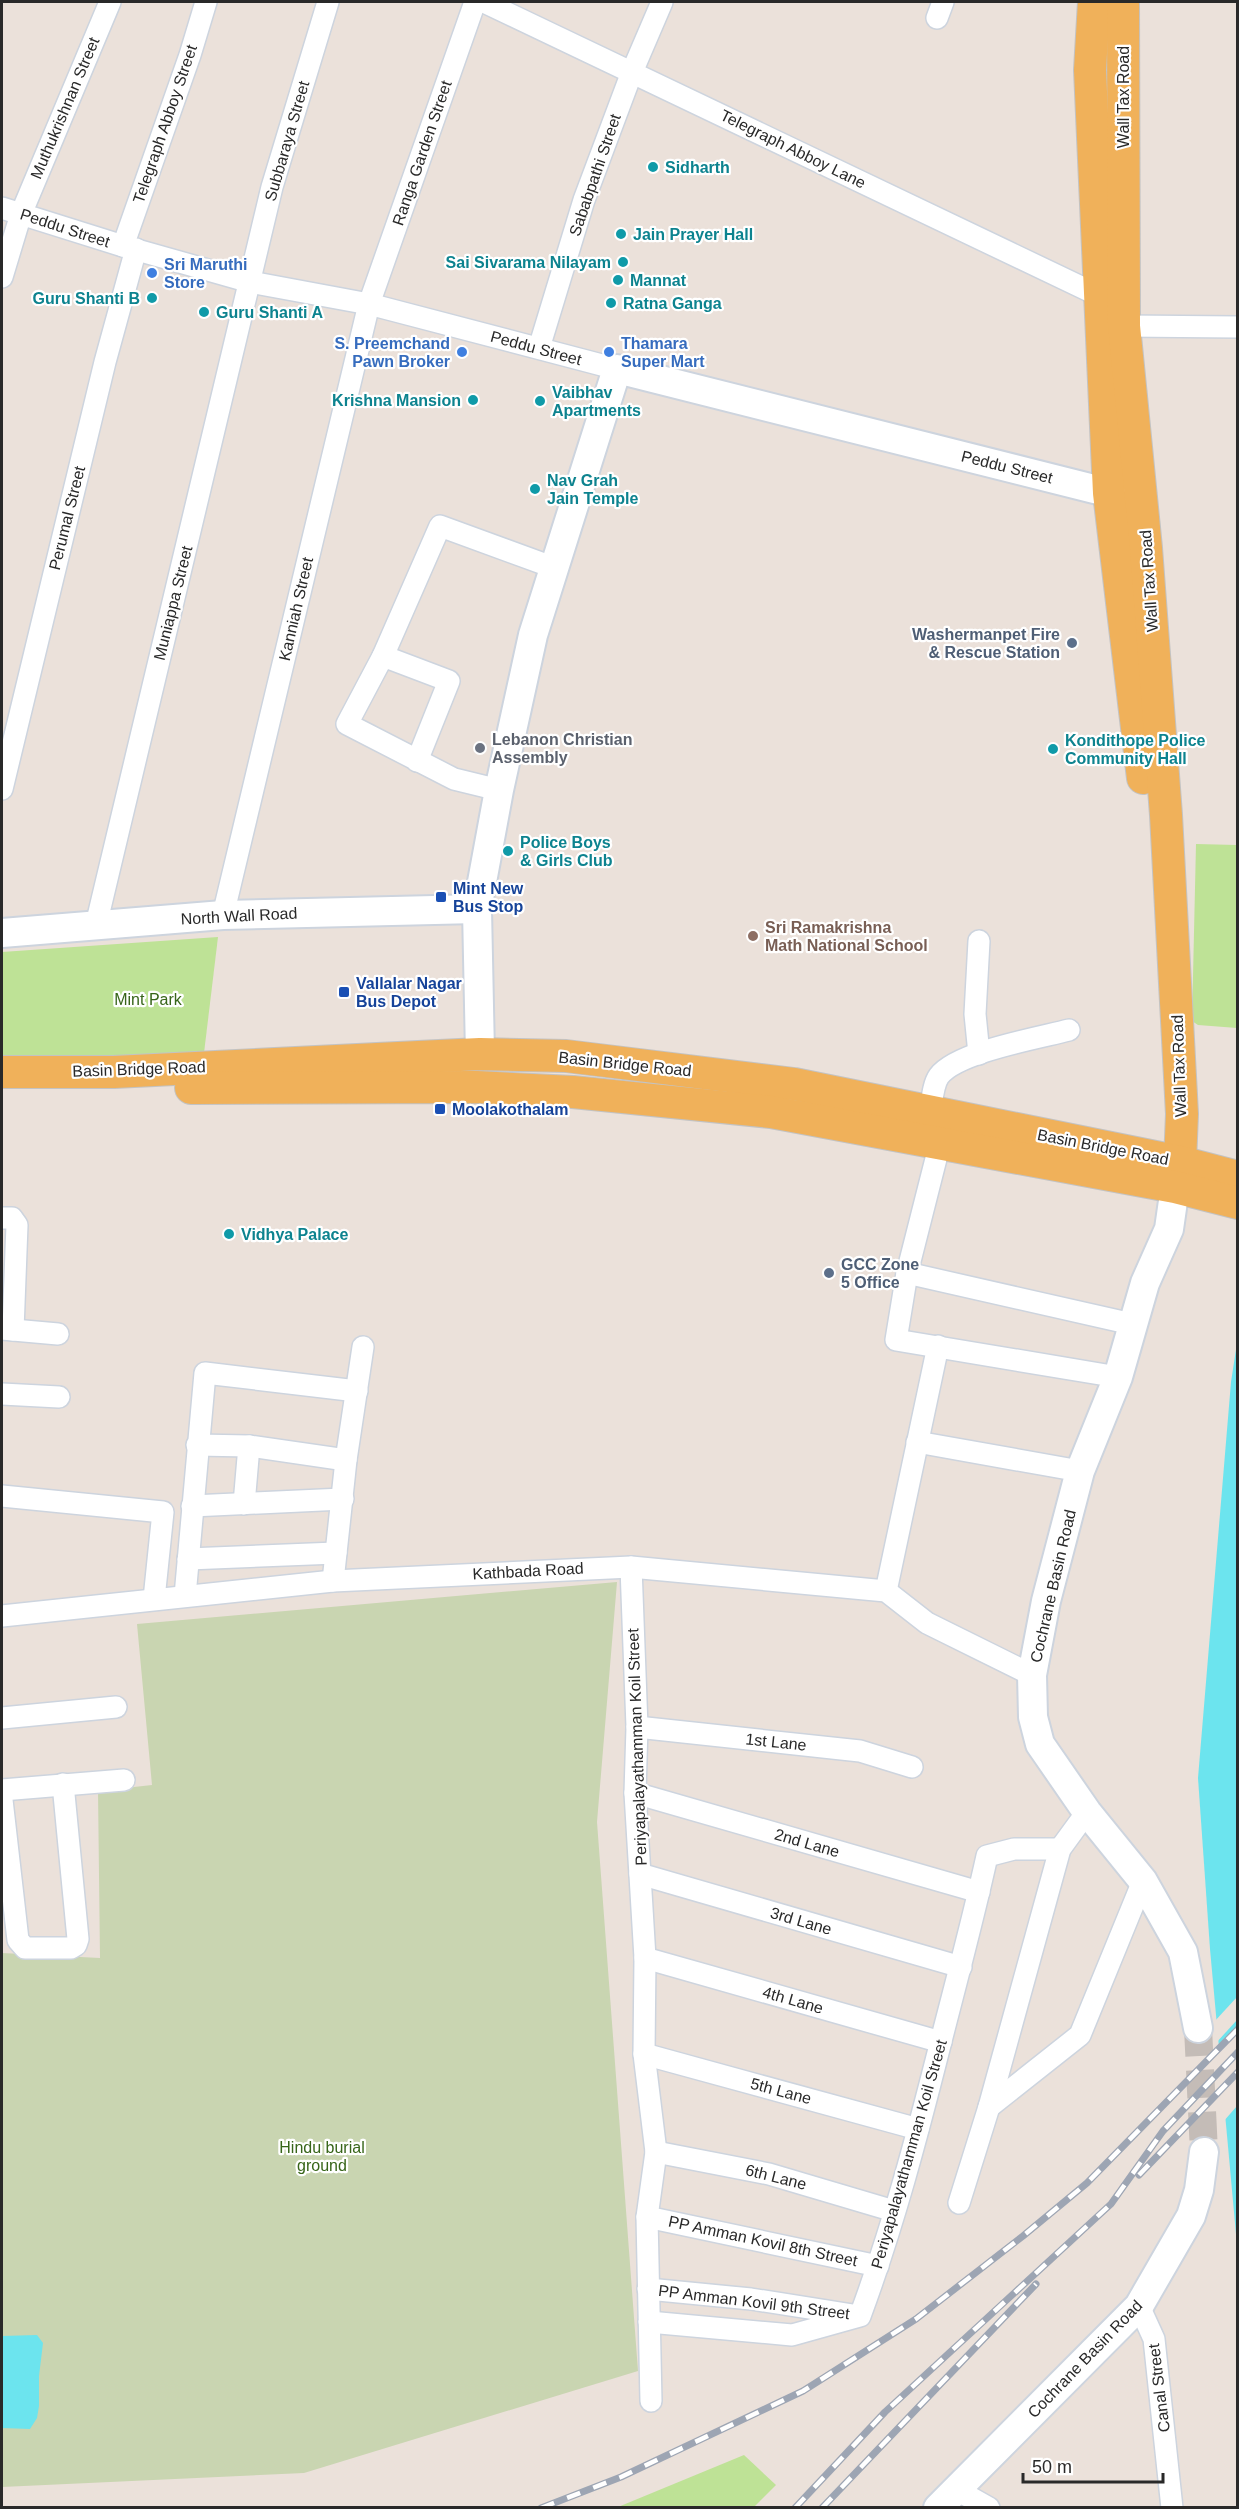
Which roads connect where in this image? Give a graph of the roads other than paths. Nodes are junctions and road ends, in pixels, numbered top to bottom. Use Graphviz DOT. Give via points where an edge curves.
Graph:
graph roads {
  1 [pos="110,2"];
  2 [pos="206,2"];
  3 [pos="328,2"];
  4 [pos="476,2"];
  5 [pos="484,2"];
  6 [pos="662,2"];
  7 [pos="1094,2"];
  8 [pos="1123,2"];
  9 [pos="632,72"];
  10 [pos="11,211"];
  11 [pos="129,248"];
  12 [pos="2,276"];
  13 [pos="250,282"];
  14 [pos="1102,297"];
  15 [pos="369,304"];
  16 [pos="1124,326"];
  17 [pos="1238,327"];
  18 [pos="539,348"];
  19 [pos="617,369"];
  20 [pos="1109,493"];
  21 [pos="1142,494"];
  22 [pos="555,568"];
  23 [pos="383,656"];
  24 [pos="417,761"];
  25 [pos="2,789"];
  26 [pos="499,790"];
  27 [pos="477,909"];
  28 [pos="223,915"];
  29 [pos="96,925"];
  30 [pos="2,933"];
  31 [pos="979,941"];
  32 [pos="1069,1030"];
  33 [pos="480,1054"];
  34 [pos="979,1054"];
  35 [pos="2,1072"];
  36 [pos="794,1084"];
  37 [pos="2,1090"];
  38 [pos="930,1112"];
  39 [pos="790,1115"];
  40 [pos="940,1143"];
  41 [pos="1167,1173"];
  42 [pos="1238,1177"];
  43 [pos="1238,1203"];
  44 [pos="2,1218"];
  45 [pos="907,1273"];
  46 [pos="1132,1324"];
  47 [pos="8,1330"];
  48 [pos="58,1334"];
  49 [pos="938,1346"];
  50 [pos="363,1347"];
  51 [pos="1118,1377"];
  52 [pos="357,1391"];
  53 [pos="2,1394"];
  54 [pos="59,1397"];
  55 [pos="917,1442"];
  56 [pos="197,1445"];
  57 [pos="249,1446"];
  58 [pos="346,1460"];
  59 [pos="1080,1471"];
  60 [pos="2,1496"];
  61 [pos="342,1499"];
  62 [pos="244,1504"];
  63 [pos="192,1506"];
  64 [pos="336,1553"];
  65 [pos="188,1559"];
  66 [pos="631,1567"];
  67 [pos="333,1581"];
  68 [pos="886,1591"];
  69 [pos="185,1596"];
  70 [pos="154,1599"];
  71 [pos="2,1616"];
  72 [pos="1032,1675"];
  73 [pos="116,1707"];
  74 [pos="2,1718"];
  75 [pos="637,1727"];
  76 [pos="912,1767"];
  77 [pos="124,1780"];
  78 [pos="63,1784"];
  79 [pos="2,1790"];
  80 [pos="635,1793"];
  81 [pos="2,1800"];
  82 [pos="1087,1812"];
  83 [pos="1060,1849"];
  84 [pos="640,1874"];
  85 [pos="1143,1881"];
  86 [pos="979,1892"];
  87 [pos="645,1958"];
  88 [pos="961,1967"];
  89 [pos="1198,2028"];
  90 [pos="941,2042"];
  91 [pos="644,2054"];
  92 [pos="989,2107"];
  93 [pos="918,2129"];
  94 [pos="656,2152"];
  95 [pos="1204,2152"];
  96 [pos="960,2203"];
  97 [pos="894,2211"];
  98 [pos="647,2217"];
  99 [pos="878,2266"];
  100 [pos="648,2289"];
  101 [pos="1139,2306"];
  102 [pos="860,2316"];
  103 [pos="649,2322"];
  104 [pos="651,2401"];
  105 [pos="947,2499"];
  106 [pos="989,2508"];
  107 [pos="1172,2508"];
  1 -- 10 [label="street, Muthukrishnan Street"];
  2 -- 11 [label="street, Telegraph Abboy Street"];
  3 -- 13 [label="street, Subbaraya Street" via="272,187"];
  4 -- 15 [label="street, Ranga Garden Street"];
  5 -- 9 [label="street, Telegraph Abboy Lane"];
  6 -- 9 [label="street, Sababpathi Street"];
  7 -- 14 [label="main road, Wall Tax Road" via="1090,70"];
  8 -- 16 [label="main road, Wall Tax Road"];
  9 -- 14 [label="street, Telegraph Abboy Lane"];
  9 -- 18 [label="street, Sababpathi Street" via="584,200"];
  10 -- 11 [label="street, Peddu Street"];
  10 -- 12 [label="street, Muthukrishnan Street"];
  11 -- 13 [label="street, Peddu Street"];
  11 -- 25 [label="street, Perumal Street"];
  13 -- 15 [label="street, Peddu Street"];
  13 -- 29 [label="street, Muniappa Street"];
  14 -- 20 [label="main road, Wall Tax Road"];
  15 -- 18 [label="street, Peddu Street"];
  15 -- 28 [label="street, Kanniah Street"];
  16 -- 17 [label="street"];
  16 -- 21 [label="main road, Wall Tax Road"];
  18 -- 19 [label="street, Peddu Street"];
  19 -- 20 [label="main road, Peddu Street"];
  19 -- 22 [label="main road"];
  20 -- 21 [label="main road, Peddu Street"];
  20 -- 41 [label="main road, Wall Tax Road" via="1147,812"];
  21 -- 41 [label="main road, Wall Tax Road" via="1182,1114"];
  22 -- 23 [label="street" via="440,526"];
  22 -- 26 [label="main road" via="533,635"];
  23 -- 24 [label="street" via="347,724"];
  23 -- 24 [label="street" via="449,681"];
  24 -- 26 [label="street" via="454,779"];
  26 -- 27 [label="main road"];
  27 -- 28 [label="main road, North Wall Road"];
  27 -- 33 [label="main road"];
  28 -- 29 [label="main road, North Wall Road"];
  29 -- 30 [label="main road, North Wall Road"];
  31 -- 34 [label="street" via="975,1014"];
  32 -- 34 [label="street"];
  33 -- 35 [label="main road, Basin Bridge Road" via="114,1072"];
  33 -- 36 [label="main road, Basin Bridge Road" via="566,1056"];
  34 -- 38 [label="street" via="952,1064 938,1077"];
  36 -- 38 [label="main road, Basin Bridge Road"];
  36 -- 39 [label="main road"];
  37 -- 39 [label="main road, Basin Bridge Road" via="476,1086"];
  38 -- 41 [label="main road, Basin Bridge Road"];
  39 -- 40 [label="main road, Basin Bridge Road"];
  40 -- 41 [label="main road, Basin Bridge Road"];
  40 -- 45 [label="street"];
  41 -- 42 [label="main road, Basin Bridge Road"];
  41 -- 43 [label="main road"];
  41 -- 46 [label="main road, Cochrane Basin Road" via="1169,1229"];
  44 -- 47 [label="street" via="12,1218 17,1225"];
  45 -- 46 [label="street"];
  45 -- 49 [label="street" via="896,1340"];
  46 -- 51 [label="main road, Cochrane Basin Road"];
  47 -- 48 [label="street"];
  49 -- 51 [label="street"];
  49 -- 55 [label="street"];
  50 -- 52 [label="street"];
  51 -- 59 [label="main road, Cochrane Basin Road"];
  52 -- 56 [label="street" via="205,1373"];
  52 -- 58 [label="street"];
  53 -- 54 [label="street"];
  55 -- 59 [label="street"];
  55 -- 68 [label="street"];
  56 -- 57 [label="street"];
  56 -- 63 [label="street"];
  57 -- 58 [label="street"];
  57 -- 62 [label="street"];
  58 -- 61 [label="street"];
  59 -- 72 [label="main road, Cochrane Basin Road" via="1046,1601"];
  60 -- 70 [label="street" via="163,1512"];
  61 -- 62 [label="street"];
  61 -- 64 [label="street"];
  62 -- 63 [label="street"];
  63 -- 65 [label="street"];
  64 -- 65 [label="street"];
  64 -- 67 [label="street"];
  65 -- 69 [label="street"];
  66 -- 67 [label="street, Kathbada Road"];
  66 -- 68 [label="street, Kathbada Road"];
  66 -- 75 [label="street, Periyapalayathamman Koil Street"];
  67 -- 69 [label="street, Kathbada Road"];
  68 -- 72 [label="street" via="927,1623"];
  69 -- 70 [label="street, Kathbada Road"];
  70 -- 71 [label="street, Kathbada Road"];
  72 -- 82 [label="main road, Cochrane Basin Road" via="1040,1744"];
  73 -- 74 [label="street"];
  75 -- 76 [label="street, 1st Lane" via="860,1751"];
  75 -- 80 [label="street, Periyapalayathamman Koil Street"];
  77 -- 78 [label="street"];
  78 -- 79 [label="street"];
  78 -- 81 [label="street" via="78,1939 71,1948 26,1948 18,1940"];
  80 -- 84 [label="street, Periyapalayathamman Koil Street"];
  80 -- 86 [label="street, 2nd Lane"];
  82 -- 83 [label="street"];
  82 -- 85 [label="main road, Cochrane Basin Road"];
  83 -- 86 [label="street, Periyapalayathamman Koil Street" via="1014,1849 987,1856"];
  83 -- 92 [label="street"];
  84 -- 87 [label="street, Periyapalayathamman Koil Street"];
  84 -- 88 [label="street, 3rd Lane"];
  85 -- 89 [label="main road, Cochrane Basin Road" via="1183,1952"];
  85 -- 92 [label="street" via="1080,2035"];
  86 -- 88 [label="street, Periyapalayathamman Koil Street"];
  87 -- 90 [label="street, 4th Lane"];
  87 -- 91 [label="street, Periyapalayathamman Koil Street"];
  88 -- 90 [label="street, Periyapalayathamman Koil Street"];
  90 -- 93 [label="street, Periyapalayathamman Koil Street"];
  91 -- 93 [label="street, 5th Lane"];
  91 -- 94 [label="street, Periyapalayathamman Koil Street"];
  92 -- 96 [label="street"];
  93 -- 97 [label="street, Periyapalayathamman Koil Street"];
  94 -- 97 [label="street, 6th Lane" via="769,2174"];
  94 -- 98 [label="street, Periyapalayathamman Koil Street"];
  95 -- 101 [label="main road, Cochrane Basin Road" via="1191,2216"];
  97 -- 99 [label="street, Periyapalayathamman Koil Street"];
  98 -- 99 [label="street, PP Amman Kovil 8th Street"];
  98 -- 100 [label="street, Periyapalayathamman Koil Street"];
  99 -- 102 [label="street, Periyapalayathamman Koil Street"];
  100 -- 102 [label="street, PP Amman Kovil 9th Street" via="751,2299"];
  100 -- 103 [label="street, Periyapalayathamman Koil Street"];
  101 -- 105 [label="main road, Cochrane Basin Road"];
  101 -- 107 [label="street, Canal Street" via="1154,2339"];
  102 -- 103 [label="street" via="792,2335"];
  103 -- 104 [label="street, Periyapalayathamman Koil Street"];
  105 -- 106 [label="street"];
}
